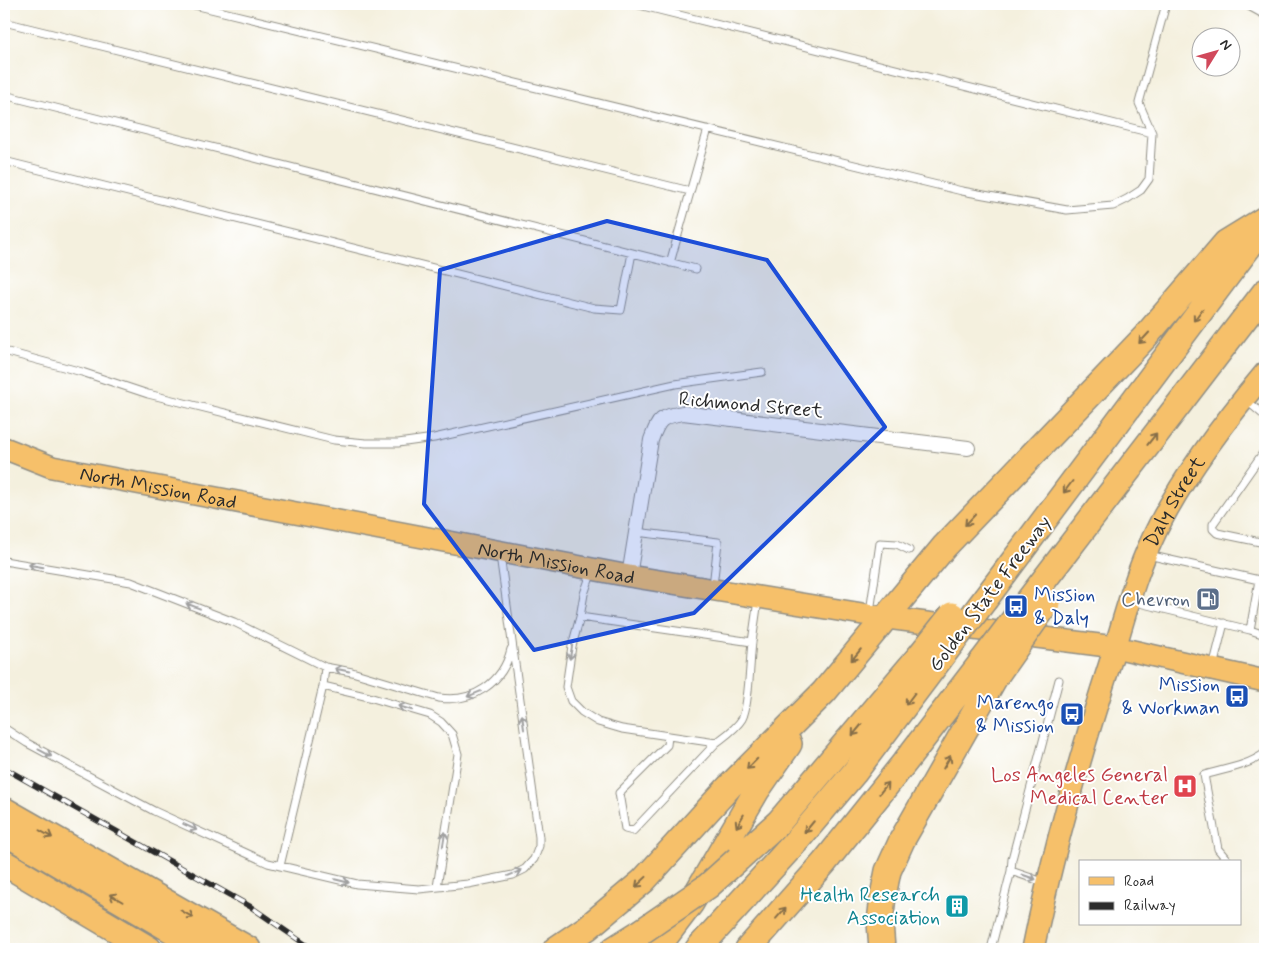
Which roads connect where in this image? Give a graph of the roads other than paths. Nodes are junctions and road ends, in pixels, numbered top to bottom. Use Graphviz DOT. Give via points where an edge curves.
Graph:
graph roads {
  1 [pos="190,4"];
  2 [pos="635,4"];
  3 [pos="1166,4"];
  4 [pos="1245,4"];
  5 [pos="1265,16"];
  6 [pos="4,22"];
  7 [pos="4,95"];
  8 [pos="708,129"];
  9 [pos="1152,133"];
  10 [pos="4,161"];
  11 [pos="690,191"];
  12 [pos="1265,219"];
  13 [pos="1265,225"];
  14 [pos="632,253"];
  15 [pos="670,263"];
  16 [pos="1219,268"];
  17 [pos="696,270"];
  18 [pos="1265,292"];
  19 [pos="4,351"];
  20 [pos="762,372"];
  21 [pos="1265,373"];
  22 [pos="1244,399"];
  23 [pos="1265,416"];
  24 [pos="4,448"];
  25 [pos="968,448"];
  26 [pos="1265,450"];
  27 [pos="636,532"];
  28 [pos="1265,544"];
  29 [pos="909,550"];
  30 [pos="500,552"];
  31 [pos="1146,554"];
  32 [pos="4,561"];
  33 [pos="593,569"];
  34 [pos="629,576"];
  35 [pos="712,589"];
  36 [pos="758,596"];
  37 [pos="1128,600"];
  38 [pos="878,616"];
  39 [pos="580,617"];
  40 [pos="1224,623"];
  41 [pos="1250,630"];
  42 [pos="1265,635"];
  43 [pos="752,642"];
  44 [pos="512,644"];
  45 [pos="1115,647"];
  46 [pos="931,657"];
  47 [pos="326,666"];
  48 [pos="988,670"];
  49 [pos="1212,670"];
  50 [pos="1059,680"];
  51 [pos="1265,680"];
  52 [pos="323,686"];
  53 [pos="824,692"];
  54 [pos="4,728"];
  55 [pos="668,736"];
  56 [pos="716,743"];
  57 [pos="1265,752"];
  58 [pos="4,810"];
  59 [pos="4,832"];
  60 [pos="1227,860"];
  61 [pos="4,863"];
  62 [pos="280,866"];
  63 [pos="1011,871"];
  64 [pos="1047,883"];
  65 [pos="437,887"];
  66 [pos="648,941"];
  67 [pos="149,949"];
  68 [pos="204,949"];
  69 [pos="248,949"];
  70 [pos="556,949"];
  71 [pos="614,949"];
  72 [pos="698,949"];
  73 [pos="748,949"];
  74 [pos="882,949"];
  75 [pos="991,949"];
  76 [pos="1033,949"];
  1 -- 8 [label="lane"];
  2 -- 9 [label="lane"];
  3 -- 9 [label="lane" via="1139,103"];
  4 -- 5 [label="lane"];
  6 -- 11 [label="lane"];
  7 -- 14 [label="lane"];
  8 -- 9 [label="lane" via="962,191 1067,210 1113,206 1141,190 1149,179"];
  8 -- 11 [label="lane"];
  10 -- 14 [label="lane" via="594,308 621,310"];
  11 -- 15 [label="lane"];
  12 -- 16 [label="highway" via="1226,243"];
  13 -- 16 [label="highway, Golden State Freeway"];
  14 -- 15 [label="lane"];
  15 -- 17 [label="lane"];
  16 -- 38 [label="highway, one-way" via="1145,337"];
  16 -- 46 [label="highway, Golden State Freeway, one-way, bridge" via="1016,558 976,598"];
  48 -- 18 [label="highway, one-way, bridge" via="1123,478"];
  19 -- 20 [label="lane" via="148,394 334,440 366,443 434,438 675,384"];
  21 -- 22 [label="main road, Daly Street"];
  22 -- 23 [label="lane"];
  22 -- 31 [label="main road, Daly Street" via="1178,492"];
  24 -- 30 [label="main road, North Mission Road" via="52,467"];
  25 -- 27 [label="street, Richmond Street" via="683,413 667,416 657,423 651,440"];
  26 -- 28 [label="lane" via="1212,524 1217,533"];
  27 -- 34 [label="street, Richmond Street"];
  27 -- 35 [label="lane" via="718,542"];
  29 -- 38 [label="lane" via="898,544 880,543"];
  30 -- 33 [label="main road, North Mission Road"];
  30 -- 44 [label="lane"];
  31 -- 37 [label="main road, Daly Street"];
  31 -- 41 [label="lane" via="1259,580"];
  47 -- 32 [label="lane, one-way" via="234,622 130,582"];
  33 -- 34 [label="main road, North Mission Road"];
  33 -- 39 [label="lane"];
  34 -- 35 [label="main road, North Mission Road"];
  35 -- 36 [label="main road, North Mission Road"];
  36 -- 38 [label="main road, North Mission Road"];
  36 -- 43 [label="lane"];
  37 -- 40 [label="lane"];
  37 -- 45 [label="main road, Daly Street"];
  38 -- 45 [label="main road, North Mission Road"];
  38 -- 53 [label="highway, one-way"];
  39 -- 43 [label="lane"];
  39 -- 55 [label="lane, one-way" via="566,687 571,700 598,722"];
  40 -- 41 [label="lane"];
  40 -- 49 [label="lane"];
  41 -- 42 [label="lane"];
  43 -- 56 [label="lane" via="743,718"];
  44 -- 47 [label="lane, one-way" via="506,665 493,682 475,694 453,699 439,698"];
  65 -- 44 [label="lane, one-way" via="512,875 528,866 537,851 539,837"];
  45 -- 49 [label="main road, North Mission Road"];
  45 -- 64 [label="main road, Daly Street" via="1085,741"];
  46 -- 66 [label="highway, one-way, bridge" via="779,822"];
  46 -- 72 [label="highway, Golden State Freeway, one-way" via="854,773"];
  47 -- 52 [label="lane"];
  73 -- 48 [label="highway, Golden State Freeway, one-way" via="824,863 905,762"];
  74 -- 48 [label="highway, one-way" via="880,922 888,871"];
  49 -- 51 [label="main road, North Mission Road"];
  50 -- 63 [label="lane"];
  52 -- 62 [label="lane"];
  65 -- 52 [label="lane, one-way" via="458,754 452,734 430,715"];
  53 -- 66 [label="highway, one-way" via="757,790 691,903"];
  53 -- 70 [label="highway, one-way" via="643,881 587,928"];
  54 -- 62 [label="lane, one-way" via="154,811"];
  55 -- 56 [label="lane"];
  55 -- 56 [label="lane" via="667,745 619,793 625,829 633,831"];
  57 -- 60 [label="lane" via="1243,765 1204,775 1218,849"];
  58 -- 69 [label="highway, one-way"];
  68 -- 59 [label="highway, one-way"];
  61 -- 67 [label="highway"];
  62 -- 65 [label="lane, one-way" via="357,884 419,889"];
  63 -- 64 [label="lane, one-way"];
  63 -- 75 [label="lane"];
  64 -- 76 [label="main road, Daly Street"];
  66 -- 71 [label="highway"];
}
